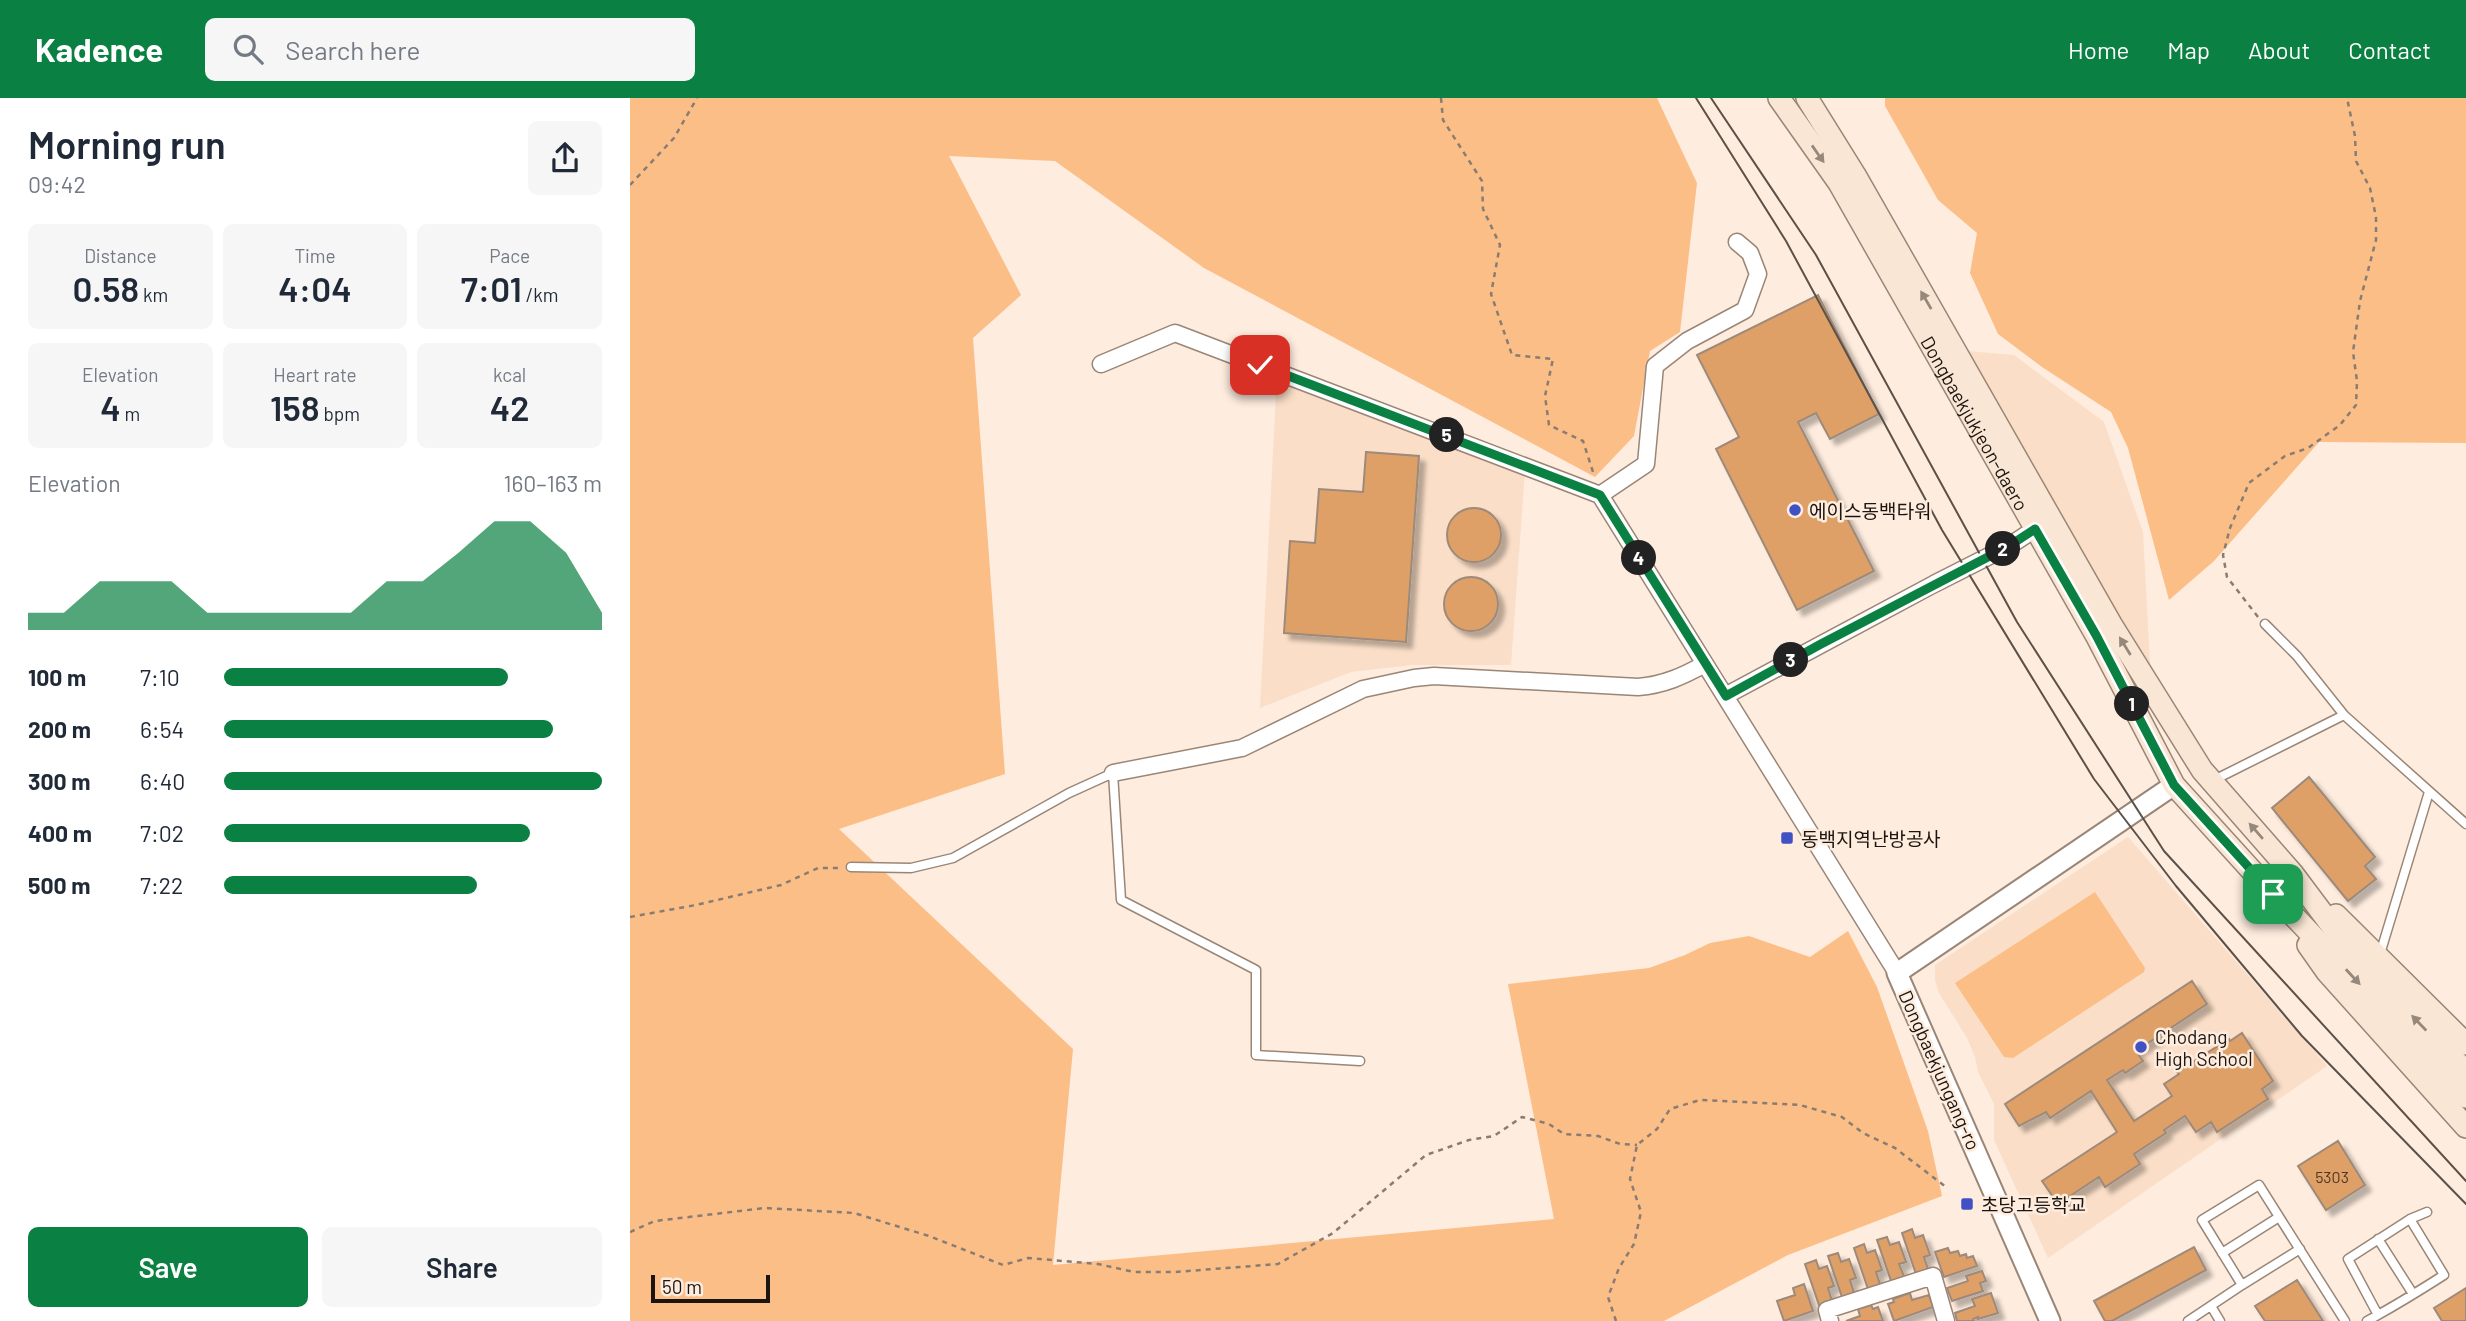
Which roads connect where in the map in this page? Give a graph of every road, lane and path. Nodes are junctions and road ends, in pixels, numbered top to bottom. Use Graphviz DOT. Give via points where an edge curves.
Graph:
graph roads {
  1 [pos="697,98"];
  2 [pos="1441,98"];
  3 [pos="1779,98"];
  4 [pos="1807,98"];
  5 [pos="2347,98"];
  6 [pos="630,185"];
  7 [pos="1737,242"];
  8 [pos="1101,365"];
  9 [pos="1600,495"];
  10 [pos="2035,529"];
  11 [pos="2265,624"];
  12 [pos="1705,664"];
  13 [pos="1726,696"];
  14 [pos="2344,715"];
  15 [pos="1113,773"];
  16 [pos="2211,781"];
  17 [pos="2174,785"];
  18 [pos="2429,792"];
  19 [pos="2466,824"];
  20 [pos="851,867"];
  21 [pos="2293,874"];
  22 [pos="2273,894"];
  23 [pos="630,917"];
  24 [pos="2379,957"];
  25 [pos="1897,973"];
  26 [pos="2466,1044"];
  27 [pos="1360,1061"];
  28 [pos="2466,1072"];
  29 [pos="2466,1097"];
  30 [pos="2466,1128"];
  31 [pos="1637,1145"];
  32 [pos="1946,1187"];
  33 [pos="2427,1212"];
  34 [pos="2279,1217"];
  35 [pos="2410,1219"];
  36 [pos="630,1232"];
  37 [pos="2378,1239"];
  38 [pos="2300,1249"];
  39 [pos="2222,1253"];
  40 [pos="2242,1285"];
  41 [pos="2413,1294"];
  42 [pos="2211,1306"];
  43 [pos="2378,1315"];
  44 [pos="1616,1321"];
  45 [pos="1830,1321"];
  46 [pos="1946,1321"];
  47 [pos="2050,1321"];
  48 [pos="2188,1321"];
  49 [pos="2220,1321"];
  50 [pos="2345,1321"];
  51 [pos="2367,1321"];
  1 -- 6 [label="path" via="674,138"];
  2 -- 9 [label="path" via="1443,120 1482,181 1483,209 1500,245 1491,294 1512,355 1553,359 1545,396 1549,425 1583,441"];
  3 -- 10 [label="main road, Dongbaekjukjeon-daero, one-way" via="1839,183"];
  16 -- 4 [label="main road, Dongbaekjukjeon-daero, one-way" via="2111,624"];
  5 -- 11 [label="path" via="2356,161 2370,188 2376,217 2376,240 2353,352 2356,405 2340,425 2249,483 2230,527 2223,555 2227,577"];
  7 -- 9 [label="street" via="1750,253 1758,274 1745,310 1687,341 1655,366 1646,464"];
  8 -- 9 [label="street" via="1175,333"];
  9 -- 12 [label="street"];
  10 -- 13 [label="street"];
  10 -- 17 [label="main road, Dongbaekjukjeon-daero"];
  11 -- 14 [label="lane"];
  12 -- 13 [label="street"];
  12 -- 15 [label="street" via="1675,680 1638,687 1434,676 1388,682 1338,700 1242,748"];
  13 -- 25 [label="street"];
  14 -- 16 [label="lane"];
  14 -- 18 [label="lane"];
  15 -- 20 [label="lane" via="953,858 911,868"];
  15 -- 27 [label="lane" via="1121,900 1256,970 1256,1055"];
  21 -- 16 [label="main road, Dongbaekjukjeon-daero, one-way"];
  17 -- 22 [label="main road, Dongbaekjukjeon-daero"];
  17 -- 25 [label="street, Dongbaekjungang-ro"];
  18 -- 19 [label="lane"];
  18 -- 24 [label="lane"];
  20 -- 23 [label="path" via="818,868 781,885"];
  21 -- 24 [label="main road"];
  28 -- 21 [label="main road, Dongbaekjukjeon-daero, one-way" via="2350,950"];
  22 -- 29 [label="main road, Dongbaekjukjeon-daero, one-way"];
  22 -- 30 [label="main road" via="2327,972"];
  24 -- 26 [label="main road"];
  25 -- 47 [label="street, Dongbaekjungang-ro"];
  31 -- 32 [label="path" via="1657,1129 1670,1109 1700,1100 1800,1105 1842,1116"];
  31 -- 36 [label="path" via="1564,1134 1549,1124 1522,1117 1494,1136 1426,1155 1333,1233 1278,1264 1227,1269 1134,1272 1028,1258 1003,1265 854,1213 765,1208 655,1221"];
  31 -- 44 [label="path" via="1630,1179 1641,1212 1634,1244 1608,1297"];
  33 -- 35 [label="lane"];
  34 -- 38 [label="lane"];
  34 -- 39 [label="lane"];
  34 -- 39 [label="lane" via="2259,1185 2202,1220"];
  35 -- 37 [label="lane"];
  35 -- 41 [label="lane" via="2444,1275"];
  37 -- 41 [label="lane"];
  37 -- 43 [label="lane" via="2348,1259"];
  38 -- 40 [label="lane"];
  38 -- 50 [label="lane"];
  39 -- 40 [label="lane"];
  40 -- 42 [label="lane"];
  41 -- 43 [label="lane"];
  42 -- 48 [label="lane"];
  42 -- 49 [label="lane"];
  43 -- 51 [label="lane"];
  45 -- 46 [label="street" via="1827,1310 1933,1276"];
}
